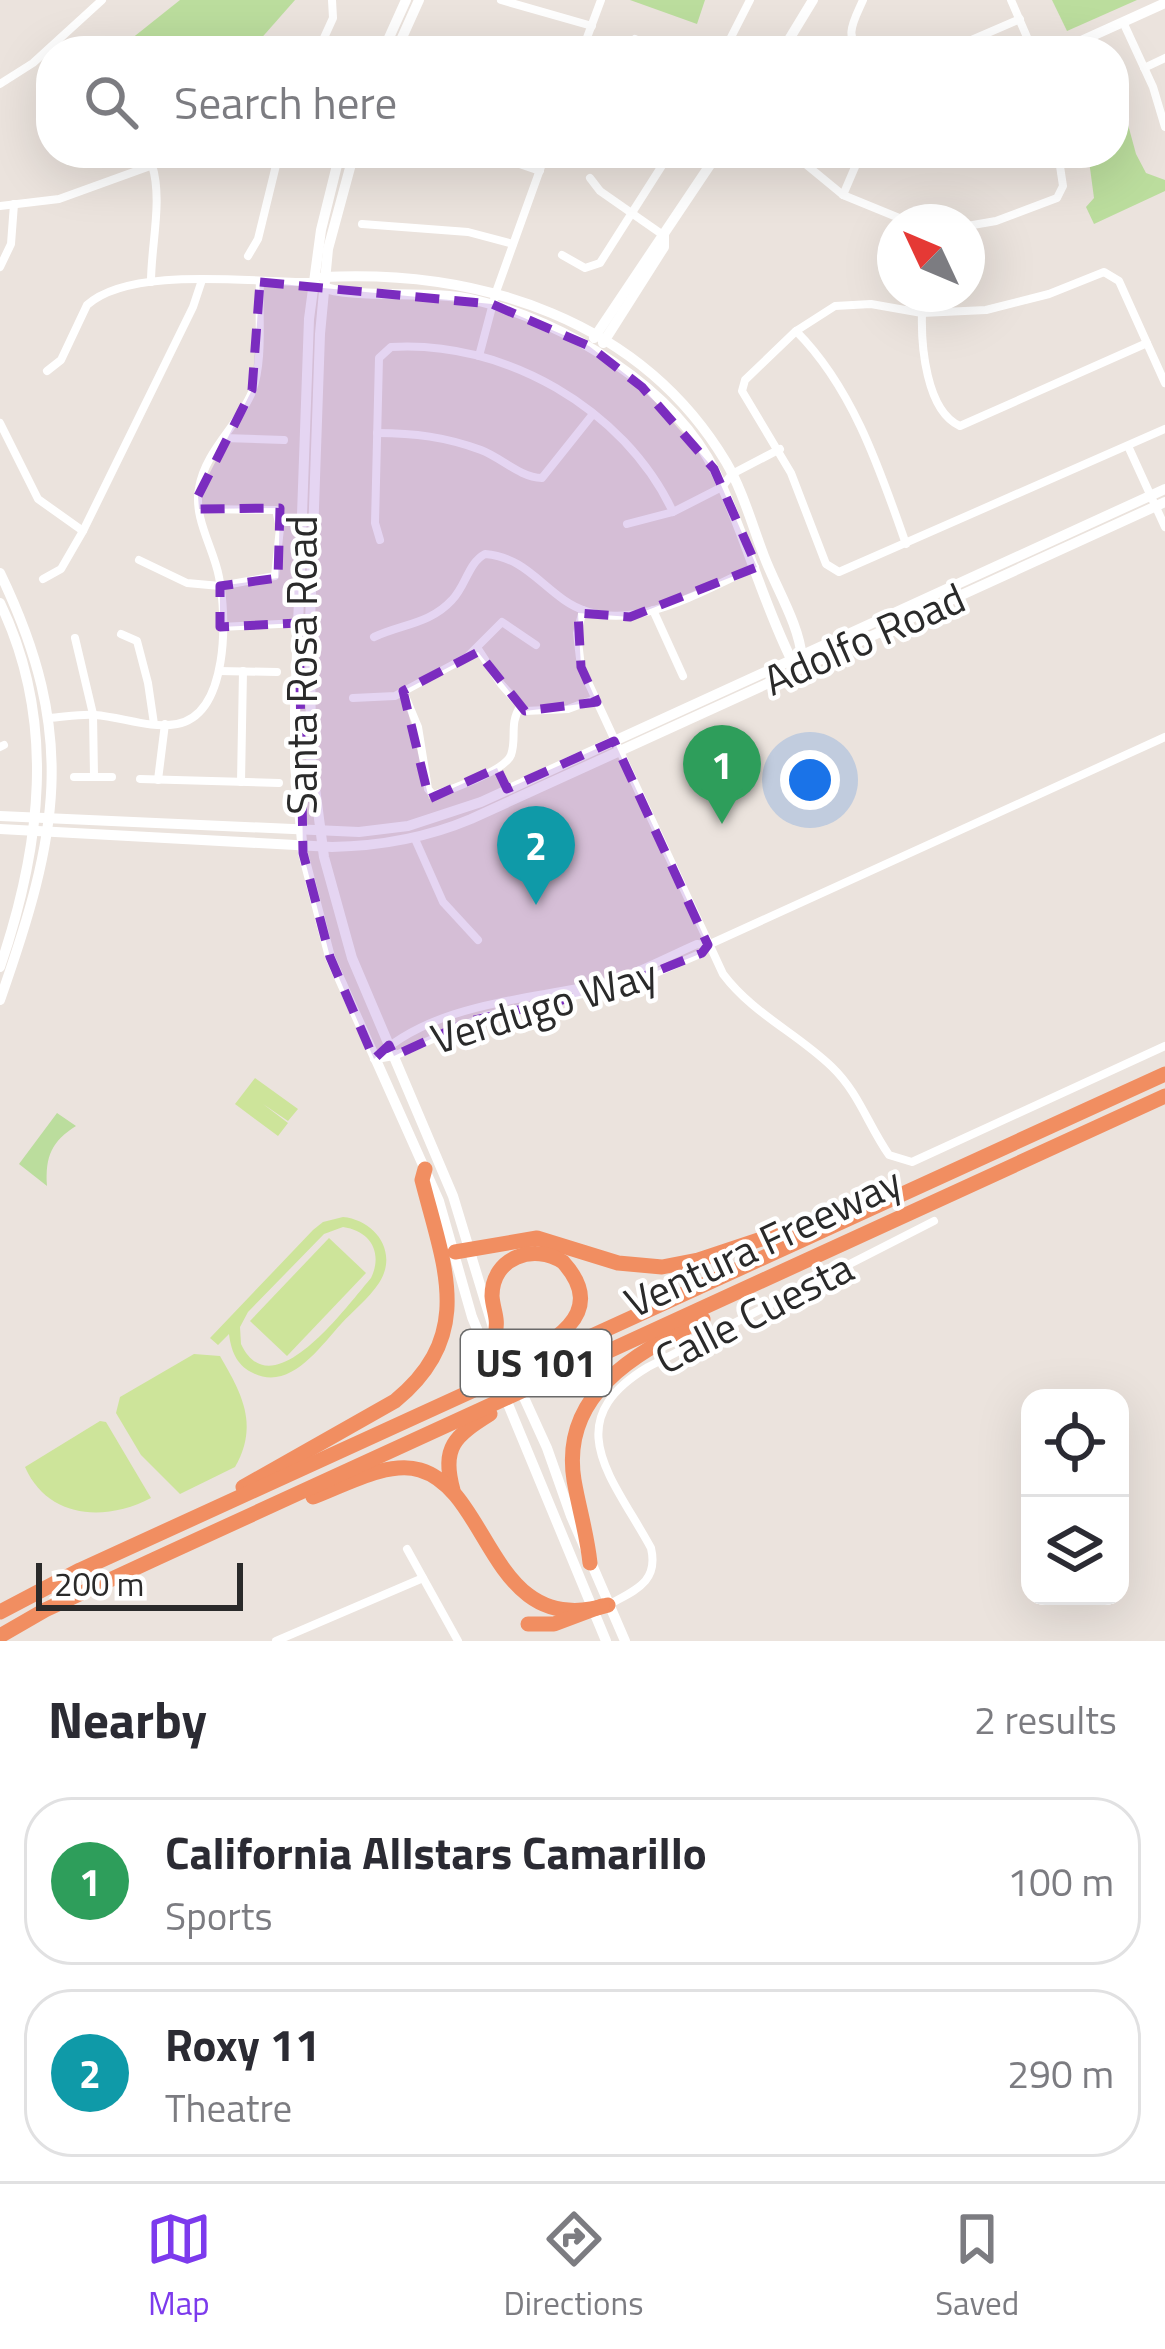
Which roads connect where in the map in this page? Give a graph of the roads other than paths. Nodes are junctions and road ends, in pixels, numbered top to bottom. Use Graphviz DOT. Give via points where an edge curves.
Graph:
graph roads {
  1 [pos="103,0"];
  2 [pos="332,0"];
  3 [pos="406,0"];
  4 [pos="419,0"];
  5 [pos="501,0"];
  6 [pos="601,0"];
  7 [pos="750,0"];
  8 [pos="813,0"];
  9 [pos="863,0"];
  10 [pos="1011,0"];
  11 [pos="1165,2"];
  12 [pos="1020,19"];
  13 [pos="1124,22"];
  14 [pos="592,26"];
  15 [pos="63,36"];
  16 [pos="325,36"];
  17 [pos="390,36"];
  18 [pos="403,36"];
  19 [pos="588,36"];
  20 [pos="732,36"];
  21 [pos="791,36"];
  22 [pos="851,36"];
  23 [pos="981,36"];
  24 [pos="1027,36"];
  25 [pos="1093,36"];
  26 [pos="1165,58"];
  27 [pos="36,60"];
  28 [pos="1144,68"];
  29 [pos="0,84"];
  30 [pos="1165,128"];
  31 [pos="144,168"];
  32 [pos="152,168"];
  33 [pos="275,168"];
  34 [pos="337,168"];
  35 [pos="349,168"];
  36 [pos="530,168"];
  37 [pos="540,168"];
  38 [pos="660,168"];
  39 [pos="708,168"];
  40 [pos="810,168"];
  41 [pos="855,168"];
  42 [pos="1060,168"];
  43 [pos="539,171"];
  44 [pos="590,178"];
  45 [pos="843,196"];
  46 [pos="14,204"];
  47 [pos="0,206"];
  48 [pos="877,209"];
  49 [pos="631,214"];
  50 [pos="985,223"];
  51 [pos="362,224"];
  52 [pos="664,236"];
  53 [pos="513,244"];
  54 [pos="562,255"];
  55 [pos="248,256"];
  56 [pos="0,267"];
  57 [pos="202,280"];
  58 [pos="151,282"];
  59 [pos="260,282"];
  60 [pos="312,282"];
  61 [pos="325,282"];
  62 [pos="494,298"];
  63 [pos="922,313"];
  64 [pos="796,331"];
  65 [pos="597,343"];
  66 [pos="1147,344"];
  67 [pos="479,356"];
  68 [pos="47,370"];
  69 [pos="1165,382"];
  70 [pos="593,414"];
  71 [pos="0,424"];
  72 [pos="1165,429"];
  73 [pos="377,434"];
  74 [pos="222,438"];
  75 [pos="284,440"];
  76 [pos="1128,446"];
  77 [pos="779,449"];
  78 [pos="732,474"];
  79 [pos="722,487"];
  80 [pos="1165,488"];
  81 [pos="1157,501"];
  82 [pos="199,509"];
  83 [pos="673,512"];
  84 [pos="627,524"];
  85 [pos="1165,527"];
  86 [pos="83,532"];
  87 [pos="380,540"];
  88 [pos="906,544"];
  89 [pos="139,560"];
  90 [pos="757,567"];
  91 [pos="0,573"];
  92 [pos="43,579"];
  93 [pos="220,586"];
  94 [pos="0,603"];
  95 [pos="583,610"];
  96 [pos="652,610"];
  97 [pos="299,623"];
  98 [pos="220,627"];
  99 [pos="122,634"];
  100 [pos="374,637"];
  101 [pos="75,638"];
  102 [pos="17,641"];
  103 [pos="536,645"];
  104 [pos="478,649"];
  105 [pos="798,660"];
  106 [pos="219,671"];
  107 [pos="243,671"];
  108 [pos="277,672"];
  109 [pos="683,676"];
  110 [pos="403,691"];
  111 [pos="353,698"];
  112 [pos="595,699"];
  113 [pos="520,707"];
  114 [pos="93,714"];
  115 [pos="49,718"];
  116 [pos="159,724"];
  117 [pos="1165,737"];
  118 [pos="617,746"];
  119 [pos="497,768"];
  120 [pos="94,776"];
  121 [pos="74,777"];
  122 [pos="112,777"];
  123 [pos="140,779"];
  124 [pos="158,780"];
  125 [pos="241,782"];
  126 [pos="279,783"];
  127 [pos="507,789"];
  128 [pos="0,816"];
  129 [pos="35,824"];
  130 [pos="50,825"];
  131 [pos="0,829"];
  132 [pos="300,829"];
  133 [pos="319,831"];
  134 [pos="416,838"];
  135 [pos="302,845"];
  136 [pos="322,846"];
  137 [pos="478,940"];
  138 [pos="708,945"];
  139 [pos="0,967"];
  140 [pos="0,1000"];
  141 [pos="1165,1046"];
  142 [pos="392,1050"];
  143 [pos="374,1059"];
  144 [pos="1165,1074"];
  145 [pos="1165,1096"];
  146 [pos="425,1169"];
  147 [pos="912,1190"];
  148 [pos="934,1222"];
  149 [pos="462,1250"];
  150 [pos="793,1267"];
  151 [pos="497,1339"];
  152 [pos="550,1379"];
  153 [pos="419,1416"];
  154 [pos="456,1504"];
  155 [pos="270,1507"];
  156 [pos="159,1535"];
  157 [pos="406,1549"];
  158 [pos="590,1563"];
  159 [pos="423,1578"];
  160 [pos="494,1581"];
  161 [pos="598,1610"];
  162 [pos="0,1612"];
  163 [pos="516,1619"];
  164 [pos="0,1636"];
  165 [pos="275,1641"];
  166 [pos="458,1641"];
  167 [pos="606,1641"];
  168 [pos="626,1641"];
  1 -- 15 [label="street"];
  2 -- 16 [label="street"];
  3 -- 17 [label="main road"];
  4 -- 18 [label="main road"];
  5 -- 14 [label="street"];
  6 -- 14 [label="street"];
  7 -- 20 [label="street"];
  8 -- 21 [label="main road"];
  9 -- 22 [label="street"];
  10 -- 12 [label="street"];
  11 -- 13 [label="main road"];
  12 -- 23 [label="street"];
  12 -- 24 [label="street"];
  13 -- 25 [label="main road"];
  13 -- 28 [label="street"];
  14 -- 19 [label="street"];
  26 -- 28 [label="street"];
  27 -- 29 [label="street"];
  28 -- 30 [label="street"];
  31 -- 46 [label="street" via="59,199"];
  32 -- 58 [label="street"];
  33 -- 55 [label="street"];
  34 -- 60 [label="main road, Santa Rosa Road"];
  35 -- 61 [label="main road, Santa Rosa Road"];
  36 -- 43 [label="street"];
  37 -- 43 [label="street"];
  38 -- 49 [label="street"];
  39 -- 52 [label="main road"];
  40 -- 45 [label="street"];
  41 -- 45 [label="street"];
  42 -- 50 [label="street" via="1058,198"];
  43 -- 53 [label="street"];
  44 -- 49 [label="street"];
  45 -- 48 [label="street"];
  46 -- 47 [label="street"];
  46 -- 56 [label="street"];
  49 -- 52 [label="street"];
  49 -- 54 [label="street" via="594,267"];
  51 -- 53 [label="street"];
  52 -- 65 [label="main road"];
  53 -- 62 [label="street"];
  57 -- 58 [label="street"];
  57 -- 59 [label="street"];
  57 -- 86 [label="street"];
  58 -- 68 [label="street" via="93,299 61,360"];
  59 -- 60 [label="street"];
  59 -- 74 [label="street" via="252,391"];
  60 -- 61 [label="main road"];
  60 -- 97 [label="main road, Santa Rosa Road"];
  61 -- 62 [label="main road" via="415,278"];
  61 -- 133 [label="main road, Santa Rosa Road" via="310,623"];
  62 -- 65 [label="main road" via="545,308"];
  62 -- 67 [label="street"];
  63 -- 64 [label="street" via="843,304"];
  63 -- 66 [label="street" via="1002,307 1109,273"];
  63 -- 66 [label="street" via="925,369 953,424 967,425"];
  64 -- 77 [label="street" via="742,387"];
  64 -- 88 [label="street" via="872,451"];
  65 -- 78 [label="main road" via="693,418"];
  65 -- 79 [label="main road" via="668,410"];
  66 -- 69 [label="street"];
  67 -- 70 [label="street" via="533,375"];
  67 -- 73 [label="street" via="414,345 383,350"];
  70 -- 73 [label="street" via="536,478 463,444"];
  70 -- 83 [label="street" via="646,467"];
  71 -- 86 [label="street" via="38,499"];
  72 -- 76 [label="street"];
  73 -- 87 [label="street"];
  74 -- 75 [label="street"];
  74 -- 82 [label="street" via="199,485"];
  76 -- 81 [label="street"];
  76 -- 88 [label="street"];
  77 -- 78 [label="street"];
  77 -- 88 [label="street" via="830,568 844,572"];
  78 -- 79 [label="street"];
  78 -- 105 [label="main road"];
  79 -- 83 [label="street"];
  79 -- 90 [label="main road"];
  80 -- 81 [label="main road, Adolfo Road"];
  81 -- 85 [label="street"];
  81 -- 105 [label="main road, Adolfo Road"];
  82 -- 93 [label="street"];
  82 -- 93 [label="street" via="279,514 275,576"];
  83 -- 84 [label="street"];
  86 -- 92 [label="street" via="61,568"];
  89 -- 93 [label="street" via="181,581"];
  90 -- 96 [label="street"];
  90 -- 105 [label="main road"];
  91 -- 102 [label="main road"];
  93 -- 98 [label="street"];
  94 -- 102 [label="main road"];
  95 -- 96 [label="street" via="630,617"];
  95 -- 100 [label="street" via="523,565 485,554 437,614"];
  95 -- 112 [label="street" via="578,653"];
  96 -- 109 [label="street"];
  97 -- 98 [label="street"];
  97 -- 132 [label="main road, Santa Rosa Road"];
  98 -- 106 [label="street"];
  99 -- 116 [label="street" via="136,641"];
  101 -- 114 [label="street"];
  102 -- 115 [label="main road"];
  102 -- 129 [label="main road" via="38,742"];
  103 -- 104 [label="street" via="504,621"];
  104 -- 110 [label="street"];
  104 -- 113 [label="street"];
  105 -- 118 [label="main road, Adolfo Road"];
  106 -- 107 [label="street"];
  106 -- 116 [label="street" via="199,713"];
  107 -- 108 [label="street"];
  107 -- 125 [label="street"];
  110 -- 111 [label="street"];
  110 -- 119 [label="street" via="430,793"];
  112 -- 113 [label="street" via="539,713"];
  112 -- 118 [label="street"];
  113 -- 119 [label="street" via="511,756"];
  114 -- 115 [label="street"];
  114 -- 116 [label="street"];
  114 -- 120 [label="street"];
  115 -- 130 [label="main road"];
  116 -- 124 [label="street"];
  117 -- 138 [label="street, Verdugo Way"];
  118 -- 127 [label="main road, Adolfo Road"];
  118 -- 134 [label="main road, Adolfo Road"];
  118 -- 138 [label="street"];
  119 -- 127 [label="street"];
  120 -- 121 [label="street"];
  120 -- 122 [label="street"];
  123 -- 124 [label="street"];
  124 -- 125 [label="street"];
  125 -- 126 [label="street"];
  127 -- 133 [label="main road, Adolfo Road" via="408,826"];
  128 -- 129 [label="main road, Adolfo Road"];
  129 -- 130 [label="main road, Adolfo Road"];
  129 -- 131 [label="main road, Adolfo Road"];
  129 -- 139 [label="main road"];
  130 -- 132 [label="main road, Adolfo Road"];
  130 -- 135 [label="main road, Adolfo Road"];
  130 -- 140 [label="main road"];
  132 -- 133 [label="main road, Adolfo Road"];
  132 -- 135 [label="main road, Santa Rosa Road"];
  133 -- 136 [label="main road, Santa Rosa Road"];
  134 -- 136 [label="main road, Adolfo Road"];
  134 -- 137 [label="street" via="443,902"];
  135 -- 136 [label="main road, Adolfo Road"];
  135 -- 143 [label="main road, Santa Rosa Road" via="330,957"];
  136 -- 142 [label="main road, Santa Rosa Road" via="352,958"];
  138 -- 141 [label="street" via="742,997 849,1084 886,1150 902,1161"];
  138 -- 142 [label="street, Verdugo Way" via="635,982 484,1016"];
  142 -- 143 [label="street, Verdugo Way"];
  142 -- 149 [label="main road, Santa Rosa Road" via="453,1196"];
  143 -- 146 [label="main road, Santa Rosa Road"];
  144 -- 147 [label="highway, Ventura Freeway / US 101"];
  145 -- 150 [label="highway, Ventura Freeway / US 101"];
  146 -- 149 [label="main road, Santa Rosa Road"];
  146 -- 156 [label="highway" via="450,1299 443,1338 424,1374 395,1401"];
  147 -- 149 [label="highway" via="681,1264 618,1263 537,1238"];
  147 -- 153 [label="highway, Ventura Freeway / US 101"];
  148 -- 161 [label="street, Calle Cuesta" via="648,1366 611,1395 595,1435 654,1564 642,1586"];
  149 -- 151 [label="main road, Santa Rosa Road"];
  149 -- 161 [label="main road, Santa Rosa Road" via="468,1304"];
  150 -- 152 [label="highway, Ventura Freeway / US 101"];
  150 -- 158 [label="highway" via="631,1359 595,1393 573,1462"];
  151 -- 153 [label="highway" via="494,1284 509,1261 543,1252 569,1269 579,1303 563,1334"];
  151 -- 158 [label="main road, Santa Rosa Road"];
  152 -- 154 [label="highway" via="454,1444 447,1465"];
  152 -- 155 [label="highway, Ventura Freeway / US 101"];
  153 -- 156 [label="highway, Ventura Freeway / US 101"];
  154 -- 155 [label="highway" via="429,1473 399,1468"];
  154 -- 160 [label="highway"];
  155 -- 164 [label="highway, Ventura Freeway / US 101"];
  156 -- 162 [label="highway, Ventura Freeway / US 101"];
  157 -- 159 [label="street"];
  158 -- 161 [label="main road, Santa Rosa Road"];
  159 -- 165 [label="street"];
  159 -- 166 [label="street"];
  161 -- 163 [label="highway" via="554,1624"];
  161 -- 167 [label="main road"];
  161 -- 168 [label="main road"];
}
